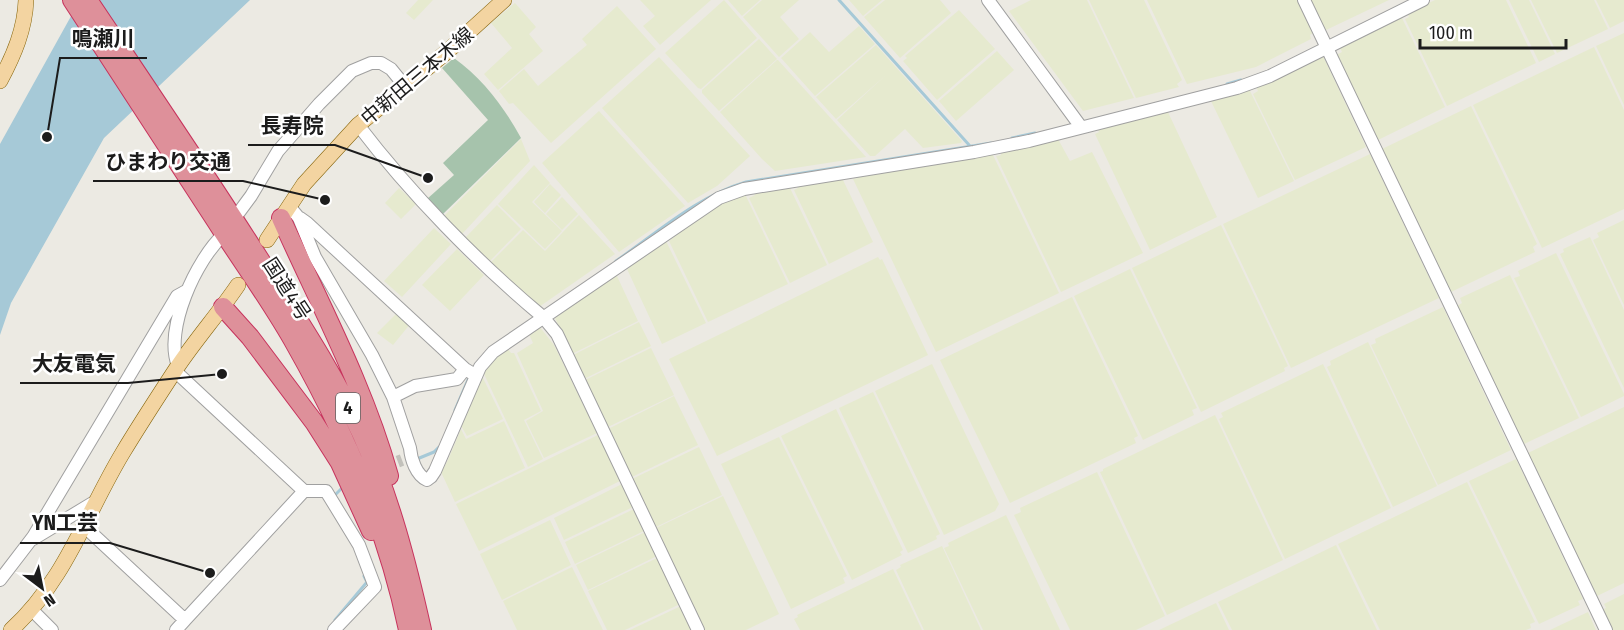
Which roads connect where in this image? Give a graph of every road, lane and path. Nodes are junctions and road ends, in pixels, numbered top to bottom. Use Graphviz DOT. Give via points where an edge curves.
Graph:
graph roads {
  1 [pos="26,0"];
  2 [pos="72,0"];
  3 [pos="88,0"];
  4 [pos="504,0"];
  5 [pos="988,0"];
  6 [pos="1304,0"];
  7 [pos="1424,0"];
  8 [pos="1326,44"];
  9 [pos="0,81"];
  10 [pos="404,85"];
  11 [pos="1079,124"];
  12 [pos="357,125"];
  13 [pos="290,214"];
  14 [pos="226,221"];
  15 [pos="267,240"];
  16 [pos="238,285"];
  17 [pos="186,291"];
  18 [pos="223,307"];
  19 [pos="540,315"];
  20 [pos="177,369"];
  21 [pos="470,372"];
  22 [pos="393,397"];
  23 [pos="341,484"];
  24 [pos="304,491"];
  25 [pos="326,491"];
  26 [pos="96,501"];
  27 [pos="85,527"];
  28 [pos="29,542"];
  29 [pos="0,580"];
  30 [pos="398,590"];
  31 [pos="31,609"];
  32 [pos="185,620"];
  33 [pos="11,630"];
  34 [pos="52,630"];
  35 [pos="176,630"];
  36 [pos="334,630"];
  37 [pos="408,630"];
  38 [pos="422,630"];
  39 [pos="698,630"];
  40 [pos="1606,630"];
  1 -- 9 [label="main road" via="20,38"];
  2 -- 14 [label="highway, 国道4号 / 4"];
  3 -- 14 [label="highway, 国道4号 / 4"];
  4 -- 10 [label="main road, 中新田三本木線"];
  5 -- 11 [label="street"];
  6 -- 8 [label="street"];
  7 -- 8 [label="street"];
  8 -- 11 [label="street" via="1270,76 1245,85"];
  8 -- 40 [label="street"];
  10 -- 12 [label="main road, 中新田三本木線"];
  10 -- 14 [label="street" via="381,63 352,71 278,151 251,196"];
  11 -- 19 [label="street" via="974,152 734,191"];
  12 -- 13 [label="main road, 中新田三本木線" via="304,184"];
  12 -- 19 [label="street" via="446,227"];
  13 -- 15 [label="main road, 中新田三本木線"];
  13 -- 21 [label="street" via="307,223"];
  13 -- 22 [label="street"];
  13 -- 38 [label="highway" via="381,445 415,566"];
  14 -- 17 [label="street"];
  14 -- 30 [label="highway, 国道4号 / 4" via="342,434 373,504"];
  14 -- 38 [label="highway, 国道4号 / 4" via="331,375 362,435 388,500"];
  16 -- 18 [label="main road"];
  17 -- 20 [label="street" via="176,331"];
  17 -- 28 [label="street" via="177,296"];
  18 -- 20 [label="main road"];
  18 -- 30 [label="highway" via="250,337 340,463"];
  19 -- 21 [label="street"];
  19 -- 39 [label="street" via="557,334"];
  20 -- 24 [label="street"];
  20 -- 26 [label="main road" via="139,425"];
  21 -- 22 [label="street" via="457,379 415,386"];
  21 -- 22 [label="street" via="445,450 426,480 406,458 410,448"];
  23 -- 25 [label="street"];
  24 -- 25 [label="street"];
  24 -- 32 [label="street"];
  25 -- 36 [label="street" via="359,545 375,587"];
  26 -- 27 [label="main road"];
  26 -- 28 [label="street"];
  27 -- 31 [label="main road" via="55,579"];
  27 -- 32 [label="street"];
  28 -- 29 [label="street"];
  30 -- 37 [label="highway, 国道4号 / 4"];
  31 -- 33 [label="main road"];
  31 -- 34 [label="street"];
  32 -- 35 [label="street"];
}
